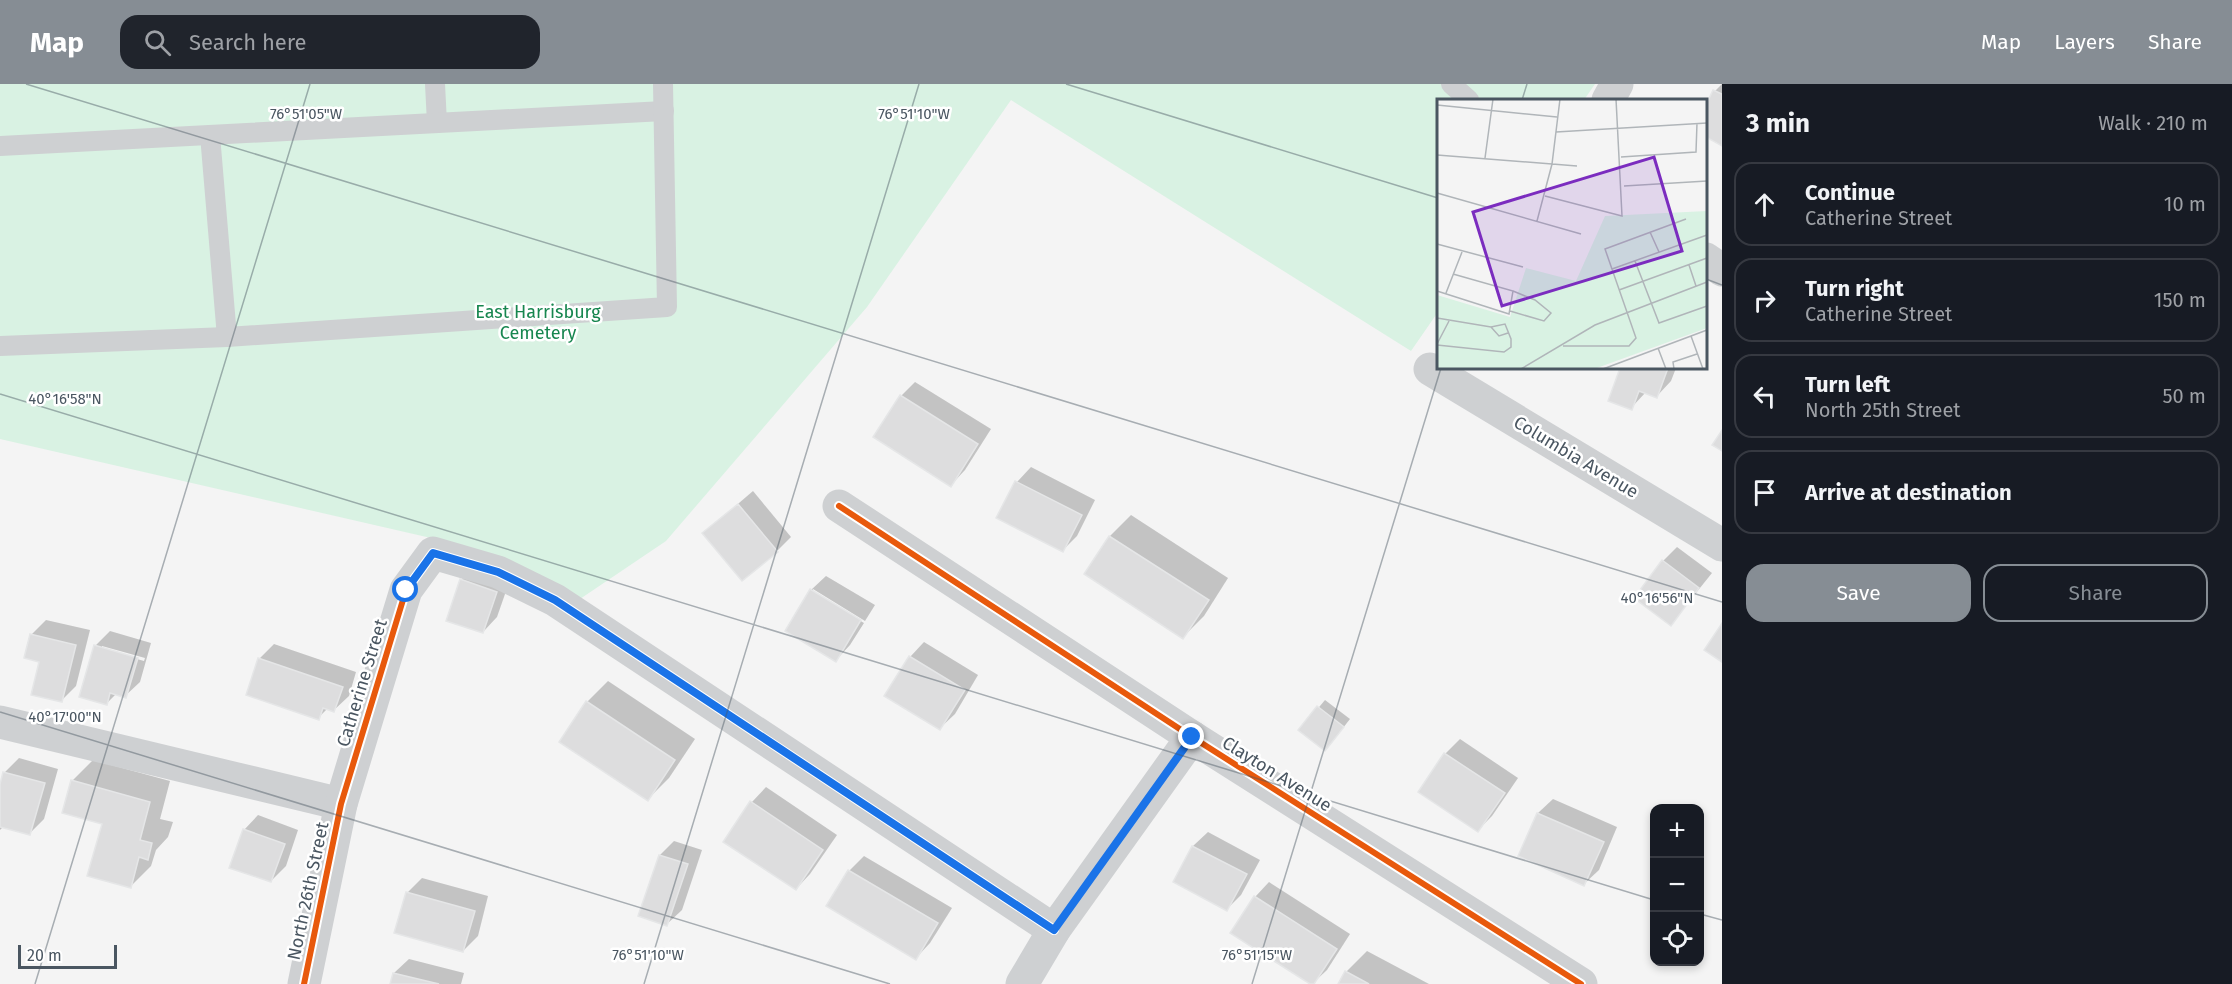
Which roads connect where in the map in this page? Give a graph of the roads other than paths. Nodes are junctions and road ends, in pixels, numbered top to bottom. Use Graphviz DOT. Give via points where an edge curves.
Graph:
graph roads {
  1 [pos="435,84"];
  2 [pos="663,84"];
  3 [pos="1451,84"];
  4 [pos="1617,84"];
  5 [pos="1469,99"];
  6 [pos="1609,99"];
  7 [pos="664,111"];
  8 [pos="436,123"];
  9 [pos="210,135"];
  10 [pos="0,146"];
  11 [pos="1707,261"];
  12 [pos="1722,270"];
  13 [pos="227,337"];
  14 [pos="0,346"];
  15 [pos="1430,369"];
  16 [pos="839,506"];
  17 [pos="1722,545"];
  18 [pos="0,722"];
  19 [pos="1192,737"];
  20 [pos="341,804"];
  21 [pos="1054,930"];
  22 [pos="304,984"];
  23 [pos="1022,984"];
  24 [pos="1581,984"];
  1 -- 8 [label="lane"];
  2 -- 7 [label="lane"];
  3 -- 5 [label="lane"];
  4 -- 6 [label="street"];
  7 -- 8 [label="lane"];
  7 -- 13 [label="lane" via="667,307"];
  8 -- 9 [label="lane"];
  9 -- 10 [label="lane"];
  9 -- 13 [label="lane"];
  11 -- 12 [label="street"];
  13 -- 14 [label="lane"];
  15 -- 17 [label="street, Columbia Avenue"];
  16 -- 19 [label="street, Clayton Avenue"];
  18 -- 20 [label="street"];
  19 -- 21 [label="street"];
  19 -- 24 [label="street, Clayton Avenue"];
  20 -- 21 [label="street, Catherine Street" via="406,590 433,553 498,572 555,600"];
  20 -- 22 [label="street, North 26th Street"];
  21 -- 23 [label="street"];
}
